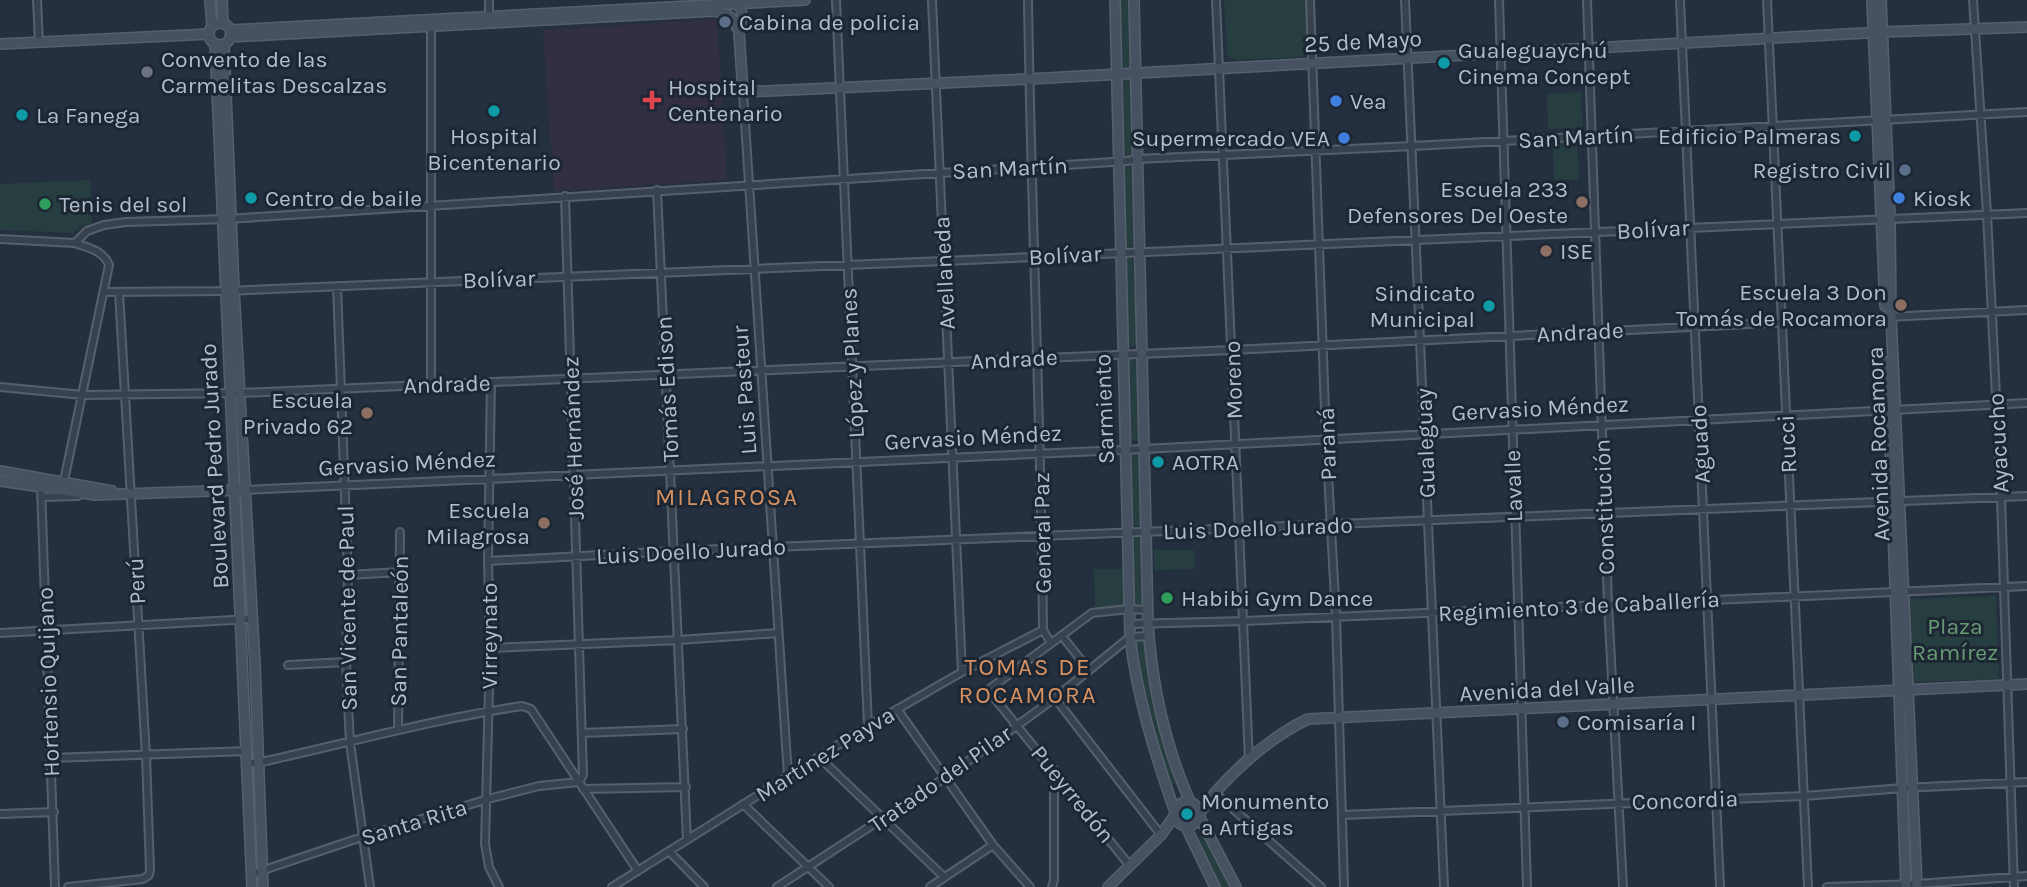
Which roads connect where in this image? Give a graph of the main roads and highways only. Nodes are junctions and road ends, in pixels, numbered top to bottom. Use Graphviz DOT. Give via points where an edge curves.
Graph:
graph roads {
  1 [pos="210,0"];
  2 [pos="222,0"];
  3 [pos="805,0"];
  4 [pos="1115,0"];
  5 [pos="1134,0"];
  6 [pos="1872,0"];
  7 [pos="1881,0"];
  8 [pos="737,2"];
  9 [pos="624,8"];
  10 [pos="489,20"];
  11 [pos="2027,27"];
  12 [pos="210,31"];
  13 [pos="1878,32"];
  14 [pos="739,33"];
  15 [pos="224,36"];
  16 [pos="0,44"];
  17 [pos="1135,73"];
  18 [pos="1116,74"];
  19 [pos="744,92"];
  20 [pos="0,471"];
  21 [pos="0,481"];
  22 [pos="41,487"];
  23 [pos="240,490"];
  24 [pos="131,495"];
  25 [pos="2027,684"];
  26 [pos="1903,690"];
  27 [pos="1908,787"];
  28 [pos="1214,792"];
  29 [pos="1190,803"];
  30 [pos="1175,813"];
  31 [pos="1199,815"];
  32 [pos="1184,825"];
  33 [pos="1161,835"];
  34 [pos="1234,884"];
  35 [pos="1906,886"];
  36 [pos="1917,886"];
  37 [pos="252,887"];
  38 [pos="263,887"];
  39 [pos="1108,887"];
  40 [pos="1215,887"];
  1 -- 12 [label="main road"];
  2 -- 15 [label="main road, Boulevard Pedro Jurado"];
  3 -- 8 [label="main road"];
  4 -- 18 [label="main road, Sarmiento"];
  5 -- 17 [label="main road, Sarmiento"];
  6 -- 13 [label="main road, Avenida Rocamora"];
  7 -- 13 [label="main road, Avenida Rocamora"];
  8 -- 9 [label="main road"];
  8 -- 14 [label="main road, Luis Pasteur" via="742,16"];
  9 -- 10 [label="main road"];
  9 -- 14 [label="main road" via="726,13 735,20"];
  10 -- 15 [label="main road"];
  10 -- 15 [label="main road"];
  11 -- 13 [label="main road, 25 de Mayo"];
  12 -- 15 [label="main road"];
  12 -- 15 [label="main road"];
  12 -- 16 [label="main road"];
  13 -- 17 [label="main road, 25 de Mayo"];
  13 -- 26 [label="main road, Avenida Rocamora"];
  14 -- 19 [label="main road, Luis Pasteur"];
  15 -- 23 [label="main road, Boulevard Pedro Jurado"];
  17 -- 18 [label="main road, 25 de Mayo"];
  17 -- 29 [label="main road, Sarmiento" via="1148,624 1154,690"];
  18 -- 19 [label="main road, 25 de Mayo"];
  18 -- 30 [label="main road, Sarmiento" via="1130,637 1149,732"];
  20 -- 22 [label="main road, Gervasio Méndez"];
  21 -- 22 [label="main road, Gervasio Méndez"];
  22 -- 24 [label="main road, Gervasio Méndez"];
  22 -- 24 [label="main road, Gervasio Méndez" via="64,481"];
  23 -- 24 [label="main road, Gervasio Méndez"];
  23 -- 37 [label="main road, Boulevard Pedro Jurado"];
  23 -- 38 [label="main road, Boulevard Pedro Jurado" via="251,619"];
  25 -- 26 [label="main road, Avenida del Valle"];
  26 -- 27 [label="main road, Avenida Rocamora"];
  26 -- 28 [label="main road, Avenida del Valle" via="1308,719 1294,725"];
  27 -- 35 [label="main road, Avenida Rocamora"];
  27 -- 36 [label="main road, Avenida Rocamora"];
  28 -- 29 [label="main road"];
  28 -- 31 [label="main road"];
  29 -- 30 [label="main road" via="1179,805"];
  29 -- 31 [label="main road"];
  30 -- 32 [label="main road"];
  30 -- 33 [label="main road"];
  31 -- 32 [label="main road" via="1192,824"];
  31 -- 34 [label="main road"];
  32 -- 33 [label="main road"];
  32 -- 40 [label="main road"];
  33 -- 39 [label="main road"];
}
